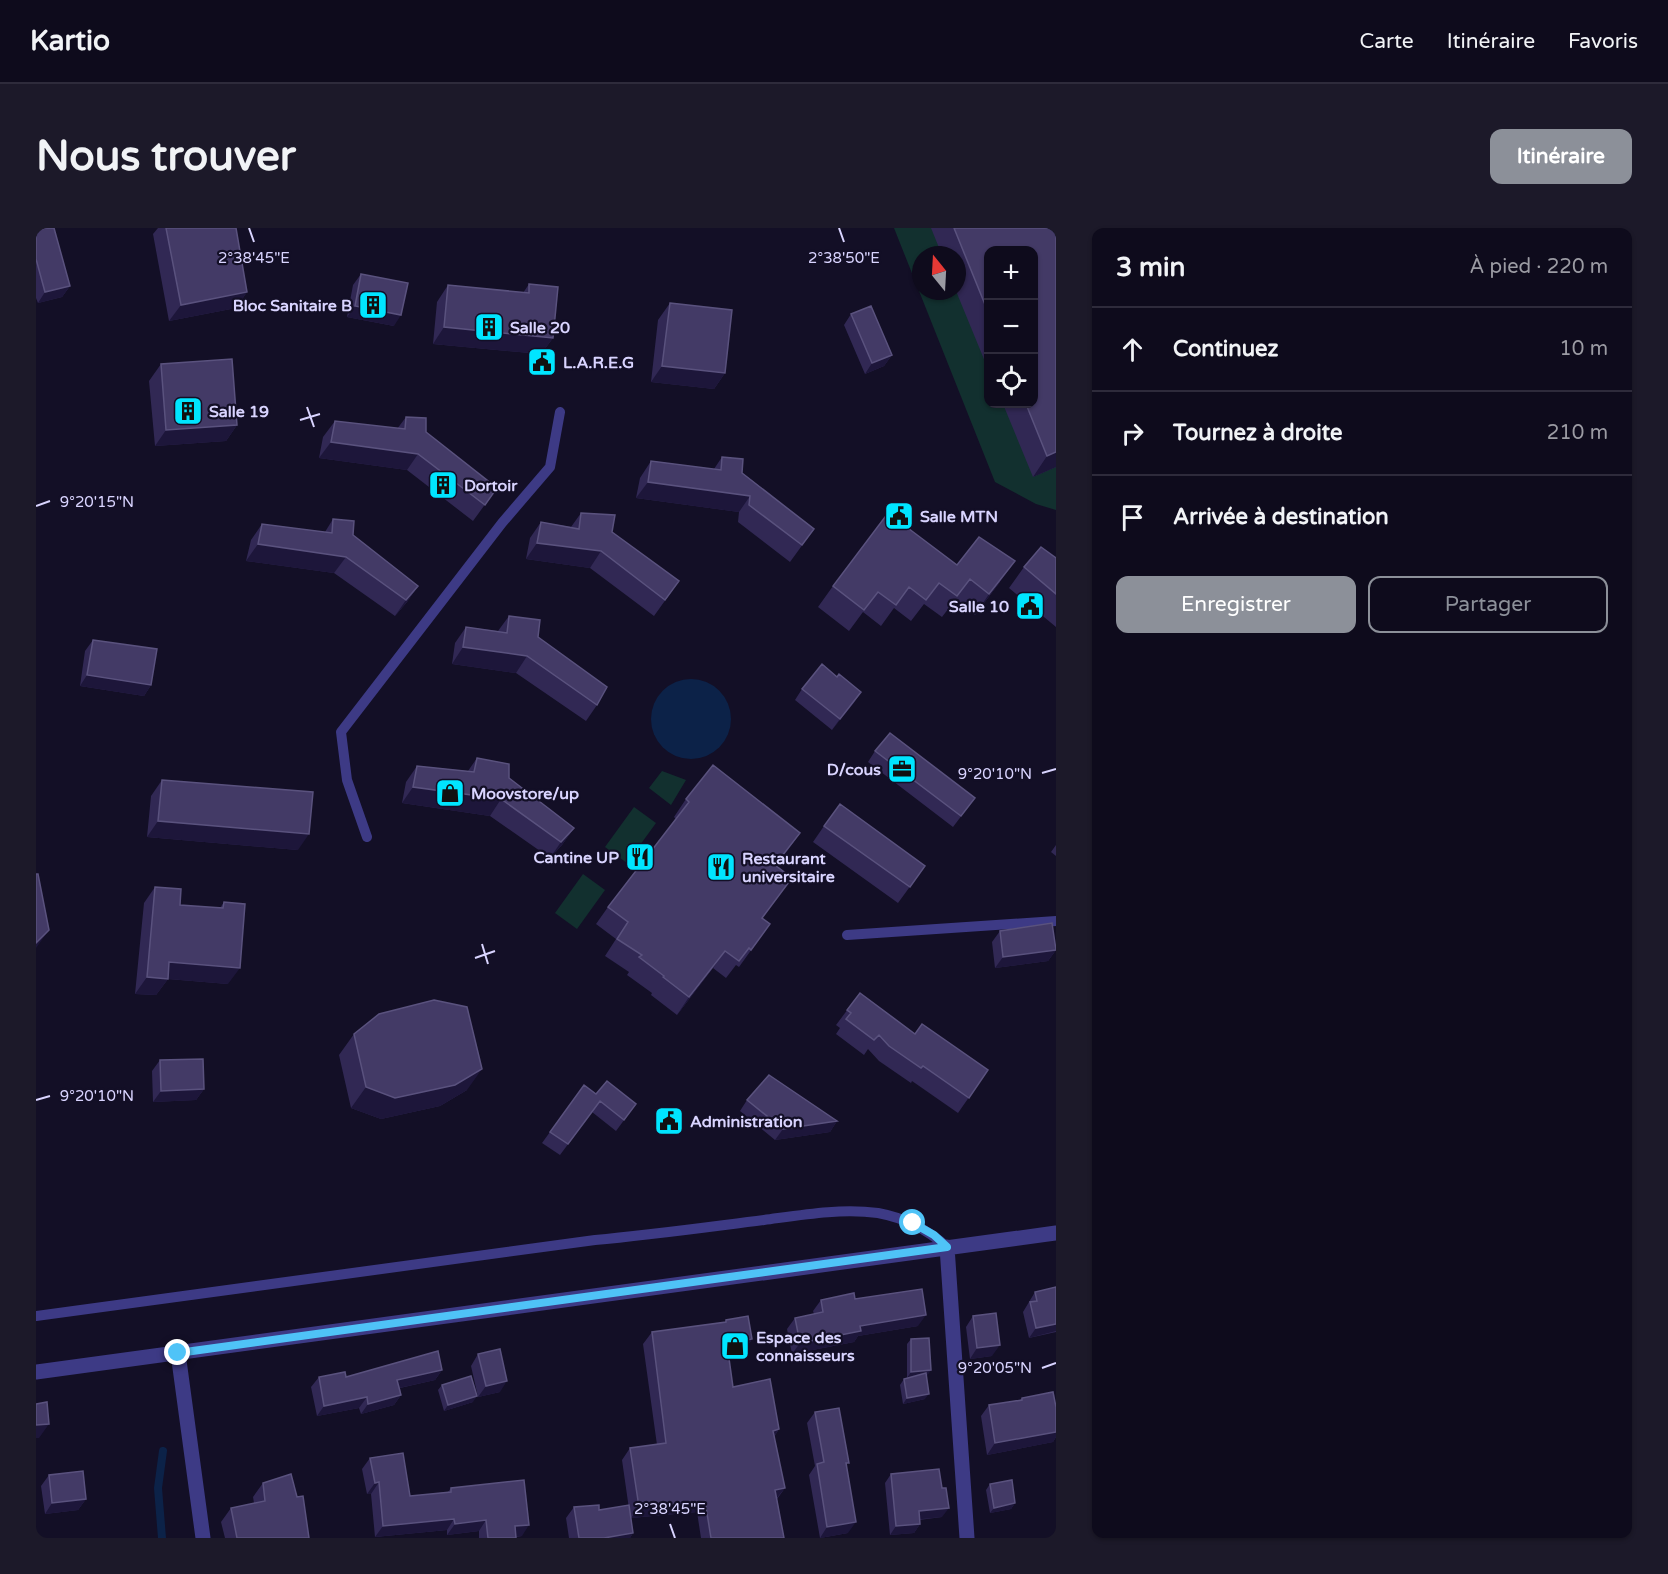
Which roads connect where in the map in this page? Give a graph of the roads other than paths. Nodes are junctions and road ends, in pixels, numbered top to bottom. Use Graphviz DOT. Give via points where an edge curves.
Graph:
graph roads {
  1 [pos="560,412"];
  2 [pos="367,837"];
  3 [pos="1056,921"];
  4 [pos="847,935"];
  5 [pos="1056,1233"];
  6 [pos="947,1247"];
  7 [pos="36,1316"];
  8 [pos="178,1353"];
  9 [pos="36,1372"];
  10 [pos="203,1538"];
  11 [pos="967,1538"];
  1 -- 2 [label="lane" via="550,467 502,523 341,732 347,780"];
  3 -- 4 [label="lane"];
  5 -- 6 [label="street"];
  6 -- 7 [label="lane" via="913,1223 878,1214 834,1211"];
  6 -- 8 [label="street"];
  6 -- 11 [label="street"];
  8 -- 9 [label="street"];
  8 -- 10 [label="street"];
}
